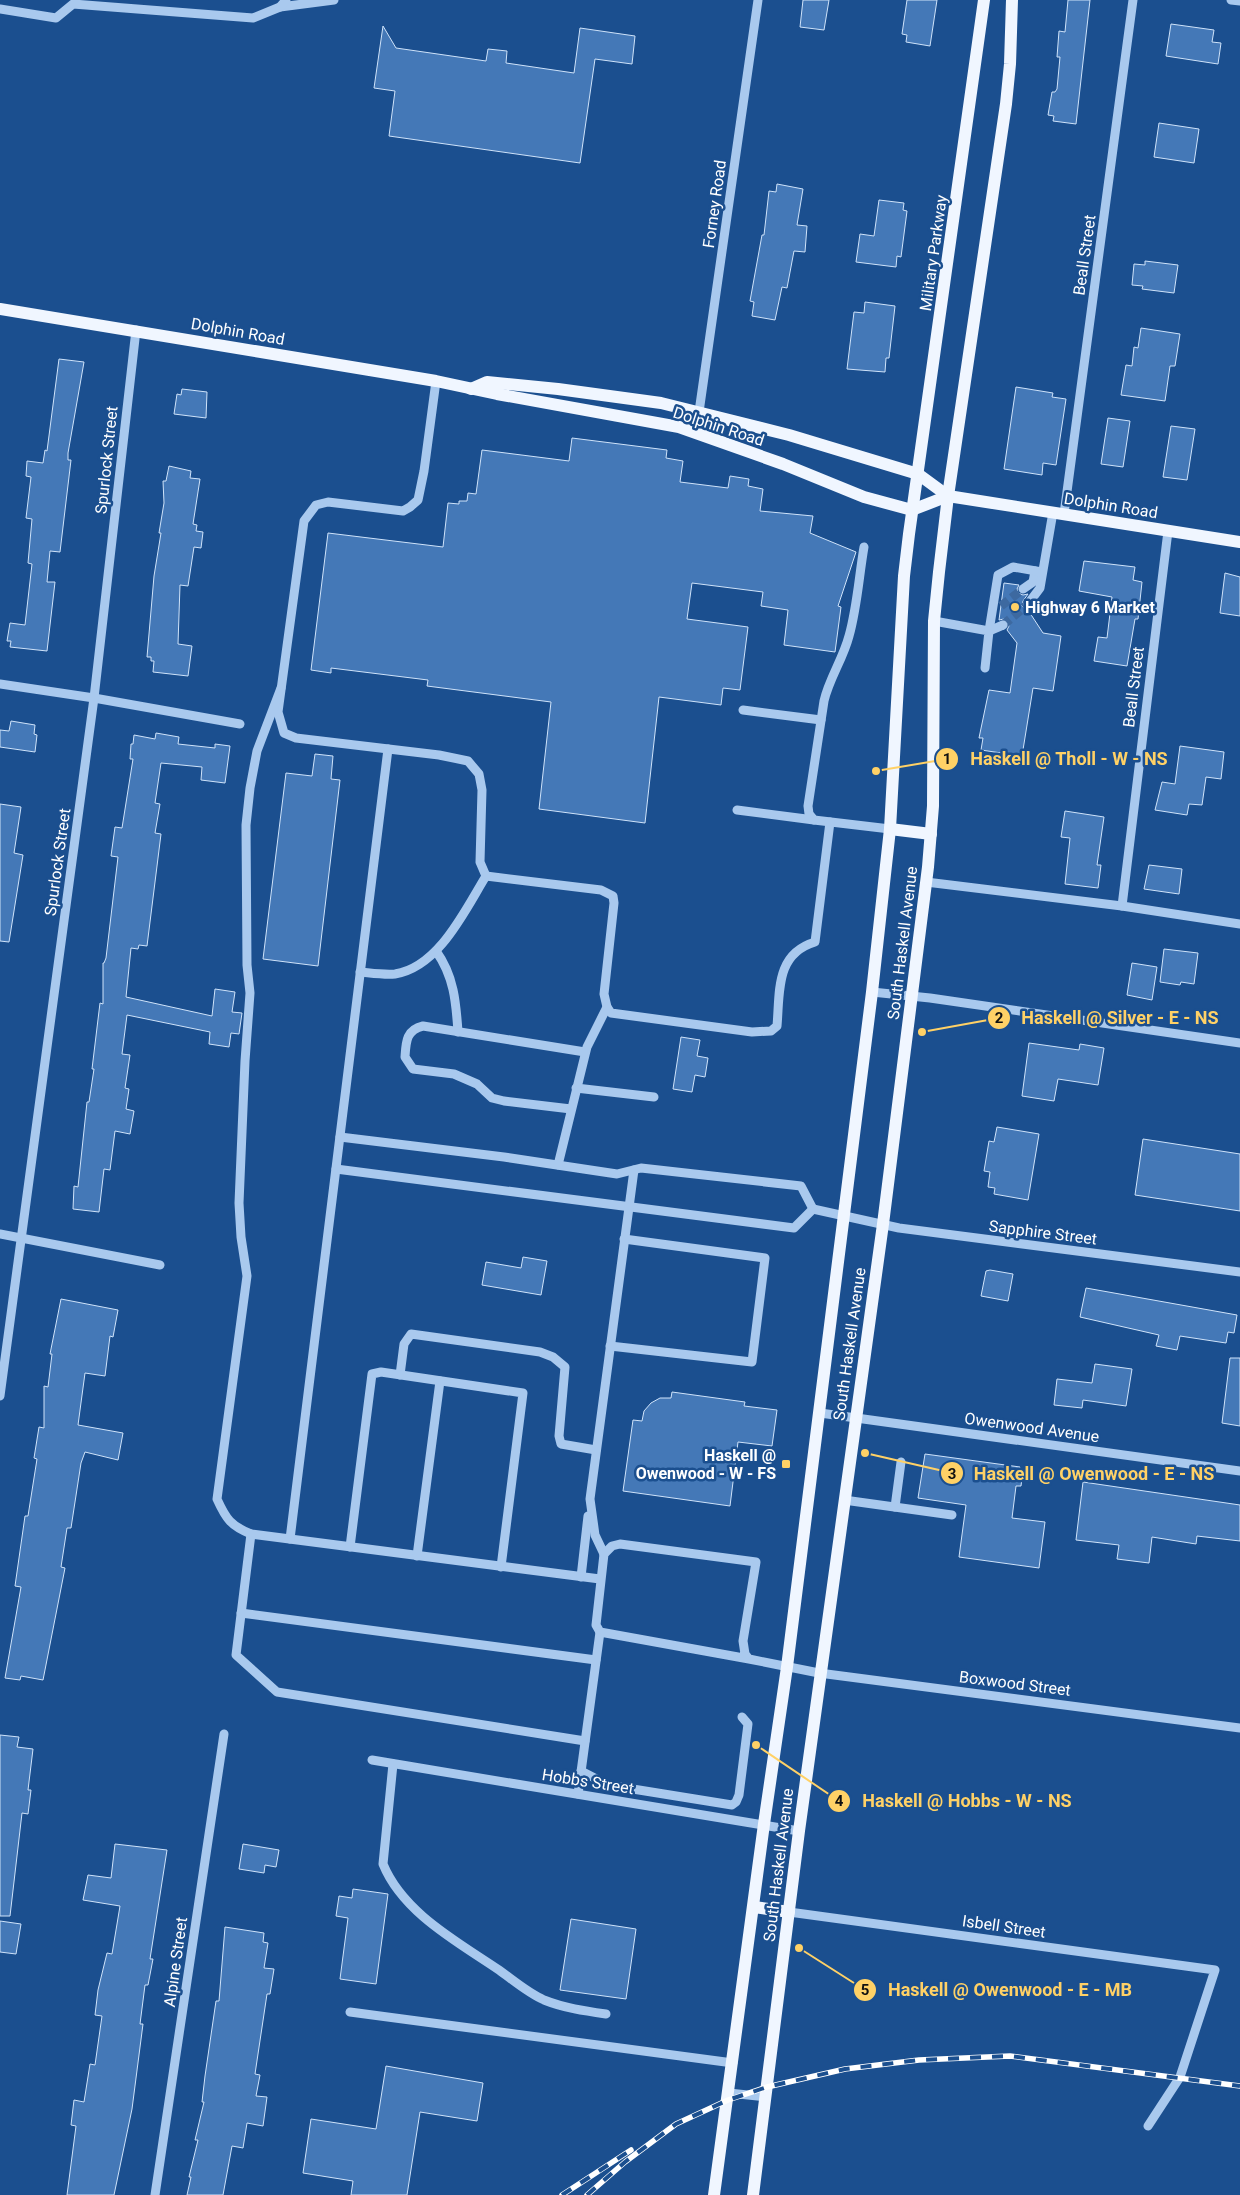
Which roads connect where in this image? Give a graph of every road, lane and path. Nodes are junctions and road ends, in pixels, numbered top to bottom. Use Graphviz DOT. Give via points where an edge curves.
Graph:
graph roads {
  1 [pos="334,0"];
  2 [pos="758,0"];
  3 [pos="984,0"];
  4 [pos="1012,0"];
  5 [pos="1133,0"];
  6 [pos="1231,0"];
  7 [pos="1240,1"];
  8 [pos="72,2"];
  9 [pos="97,2"];
  10 [pos="283,4"];
  11 [pos="0,9"];
  12 [pos="0,309"];
  13 [pos="136,330"];
  14 [pos="436,381"];
  15 [pos="471,389"];
  16 [pos="699,412"];
  17 [pos="918,474"];
  18 [pos="948,496"];
  19 [pos="912,510"];
  20 [pos="1058,513"];
  21 [pos="1168,531"];
  22 [pos="1240,542"];
  23 [pos="864,547"];
  24 [pos="1039,571"];
  25 [pos="1023,589"];
  26 [pos="1028,604"];
  27 [pos="1001,606"];
  28 [pos="992,612"];
  29 [pos="934,622"];
  30 [pos="1003,625"];
  31 [pos="990,631"];
  32 [pos="985,668"];
  33 [pos="0,684"];
  34 [pos="281,688"];
  35 [pos="94,698"];
  36 [pos="743,710"];
  37 [pos="821,720"];
  38 [pos="240,724"];
  39 [pos="388,749"];
  40 [pos="737,810"];
  41 [pos="814,820"];
  42 [pos="830,822"];
  43 [pos="890,829"];
  44 [pos="931,834"];
  45 [pos="486,876"];
  46 [pos="926,882"];
  47 [pos="1122,906"];
  48 [pos="1240,924"];
  49 [pos="436,951"];
  50 [pos="360,972"];
  51 [pos="872,992"];
  52 [pos="912,997"];
  53 [pos="607,1007"];
  54 [pos="458,1032"];
  55 [pos="1240,1043"];
  56 [pos="585,1052"];
  57 [pos="576,1088"];
  58 [pos="654,1098"];
  59 [pos="571,1109"];
  60 [pos="340,1137"];
  61 [pos="558,1165"];
  62 [pos="336,1169"];
  63 [pos="634,1170"];
  64 [pos="628,1207"];
  65 [pos="813,1209"];
  66 [pos="843,1215"];
  67 [pos="883,1224"];
  68 [pos="0,1234"];
  69 [pos="22,1238"];
  70 [pos="624,1239"];
  71 [pos="160,1266"];
  72 [pos="1240,1272"];
  73 [pos="610,1346"];
  74 [pos="400,1375"];
  75 [pos="440,1381"];
  76 [pos="0,1396"];
  77 [pos="820,1413"];
  78 [pos="856,1418"];
  79 [pos="596,1450"];
  80 [pos="900,1462"];
  81 [pos="1240,1471"];
  82 [pos="590,1499"];
  83 [pos="844,1500"];
  84 [pos="894,1507"];
  85 [pos="952,1515"];
  86 [pos="251,1534"];
  87 [pos="290,1539"];
  88 [pos="350,1547"];
  89 [pos="604,1554"];
  90 [pos="417,1556"];
  91 [pos="501,1567"];
  92 [pos="581,1577"];
  93 [pos="600,1580"];
  94 [pos="241,1613"];
  95 [pos="600,1632"];
  96 [pos="749,1658"];
  97 [pos="596,1660"];
  98 [pos="787,1667"];
  99 [pos="819,1673"];
  100 [pos="742,1717"];
  101 [pos="1240,1728"];
  102 [pos="224,1734"];
  103 [pos="585,1741"];
  104 [pos="372,1760"];
  105 [pos="393,1764"];
  106 [pos="581,1771"];
  107 [pos="578,1794"];
  108 [pos="764,1824"];
  109 [pos="798,1831"];
  110 [pos="754,1907"];
  111 [pos="789,1912"];
  112 [pos="350,2012"];
  113 [pos="606,2014"];
  114 [pos="733,2063"];
  115 [pos="729,2093"];
  116 [pos="766,2097"];
  117 [pos="1148,2126"];
  118 [pos="155,2195"];
  119 [pos="714,2195"];
  120 [pos="753,2195"];
  1 -- 10 [label="street"];
  2 -- 16 [label="street, Forney Road"];
  3 -- 17 [label="main road, Military Parkway"];
  4 -- 18 [label="main road" via="1006,104"];
  5 -- 20 [label="street, Beall Street"];
  6 -- 7 [label="street"];
  8 -- 9 [label="street"];
  8 -- 11 [label="street" via="56,18"];
  9 -- 10 [label="street" via="253,18"];
  12 -- 13 [label="main road, Dolphin Road"];
  13 -- 14 [label="main road, Dolphin Road"];
  13 -- 35 [label="street, Spurlock Street"];
  14 -- 15 [label="main road, Dolphin Road"];
  14 -- 34 [label="street" via="418,500 403,511 328,502 316,505 304,521"];
  15 -- 16 [label="main road, Dolphin Road" via="487,382 558,389 661,403"];
  15 -- 19 [label="main road, Dolphin Road" via="678,427 864,497"];
  16 -- 17 [label="main road, Dolphin Road"];
  17 -- 18 [label="main road, Dolphin Road"];
  17 -- 19 [label="main road, Military Parkway"];
  18 -- 19 [label="main road, Dolphin Road"];
  18 -- 20 [label="main road, Dolphin Road"];
  18 -- 29 [label="main road, South Haskell Avenue"];
  19 -- 43 [label="main road, South Haskell Avenue" via="904,576"];
  20 -- 21 [label="main road, Dolphin Road"];
  20 -- 24 [label="street, Beall Street"];
  21 -- 22 [label="main road, Dolphin Road"];
  21 -- 47 [label="street, Beall Street"];
  23 -- 37 [label="street" via="850,634 827,688"];
  24 -- 25 [label="street" via="1033,582"];
  24 -- 26 [label="street, Beall Street" via="1040,588"];
  24 -- 28 [label="street" via="1013,567 998,575"];
  27 -- 28 [label="street"];
  28 -- 31 [label="street"];
  29 -- 31 [label="street"];
  29 -- 44 [label="main road, South Haskell Avenue"];
  30 -- 31 [label="street"];
  31 -- 32 [label="street"];
  33 -- 35 [label="street"];
  34 -- 39 [label="street" via="278,712 284,733 296,738"];
  34 -- 86 [label="street" via="257,751 246,825 246,956 250,993 240,1202 247,1276 218,1499 226,1518 238,1529"];
  35 -- 38 [label="street"];
  35 -- 69 [label="street, Spurlock Street"];
  36 -- 37 [label="street"];
  37 -- 41 [label="street" via="808,806"];
  39 -- 45 [label="street" via="468,761 479,774 482,790 480,862"];
  39 -- 50 [label="street"];
  40 -- 41 [label="street"];
  41 -- 42 [label="street"];
  42 -- 43 [label="street"];
  42 -- 53 [label="street" via="815,942 798,949 788,958 781,978 777,1026 771,1031 752,1032 611,1013"];
  43 -- 44 [label="main road"];
  43 -- 51 [label="main road, South Haskell Avenue"];
  44 -- 46 [label="main road, South Haskell Avenue"];
  45 -- 49 [label="street" via="445,943"];
  45 -- 53 [label="street" via="601,890 613,896 604,994"];
  46 -- 47 [label="street"];
  46 -- 52 [label="main road, South Haskell Avenue"];
  47 -- 48 [label="street"];
  49 -- 50 [label="street" via="425,962 395,974"];
  49 -- 54 [label="street" via="446,966 454,989"];
  50 -- 60 [label="street"];
  51 -- 52 [label="street"];
  51 -- 66 [label="main road, South Haskell Avenue"];
  52 -- 55 [label="street"];
  52 -- 67 [label="main road, South Haskell Avenue"];
  53 -- 56 [label="street"];
  54 -- 56 [label="street"];
  54 -- 59 [label="street" via="423,1026 415,1028 407,1037 405,1057 408,1065 413,1070 454,1074 486,1090 492,1098"];
  56 -- 57 [label="street"];
  57 -- 58 [label="street"];
  57 -- 59 [label="street"];
  59 -- 61 [label="street"];
  60 -- 61 [label="street"];
  60 -- 62 [label="street"];
  61 -- 63 [label="street" via="617,1174"];
  62 -- 64 [label="street"];
  62 -- 87 [label="street"];
  63 -- 64 [label="street"];
  63 -- 65 [label="street" via="641,1168 801,1186"];
  64 -- 65 [label="street" via="794,1228"];
  64 -- 70 [label="street"];
  65 -- 66 [label="street, Sapphire Street"];
  66 -- 67 [label="street, Sapphire Street"];
  66 -- 77 [label="main road, South Haskell Avenue"];
  67 -- 72 [label="street, Sapphire Street"];
  67 -- 78 [label="main road, South Haskell Avenue"];
  68 -- 69 [label="street"];
  69 -- 71 [label="street"];
  69 -- 76 [label="street, Spurlock Street"];
  70 -- 73 [label="street"];
  70 -- 73 [label="street" via="765,1258 752,1362"];
  73 -- 79 [label="street"];
  74 -- 75 [label="street"];
  74 -- 79 [label="street" via="404,1344 411,1334 540,1352 554,1357 564,1367 561,1444"];
  74 -- 88 [label="street" via="372,1374"];
  75 -- 90 [label="street"];
  75 -- 91 [label="street" via="523,1393"];
  77 -- 78 [label="street, Owenwood Avenue"];
  77 -- 98 [label="main road, South Haskell Avenue"];
  78 -- 81 [label="street, Owenwood Avenue"];
  78 -- 83 [label="main road, South Haskell Avenue"];
  79 -- 82 [label="street"];
  80 -- 84 [label="street"];
  82 -- 89 [label="street" via="595,1535"];
  82 -- 92 [label="street"];
  83 -- 84 [label="street"];
  83 -- 99 [label="main road, South Haskell Avenue"];
  84 -- 85 [label="street"];
  86 -- 87 [label="street"];
  86 -- 94 [label="street"];
  87 -- 88 [label="street"];
  88 -- 90 [label="street"];
  89 -- 93 [label="street"];
  89 -- 96 [label="street" via="612,1546 620,1544 756,1562 743,1641"];
  90 -- 91 [label="street"];
  91 -- 92 [label="street"];
  92 -- 93 [label="street"];
  93 -- 95 [label="street" via="596,1625"];
  94 -- 97 [label="street"];
  94 -- 103 [label="street" via="236,1655 277,1692"];
  95 -- 96 [label="street, Boxwood Street"];
  95 -- 97 [label="street"];
  96 -- 98 [label="street, Boxwood Street"];
  97 -- 103 [label="street"];
  98 -- 99 [label="street, Boxwood Street"];
  98 -- 108 [label="main road, South Haskell Avenue"];
  99 -- 101 [label="street, Boxwood Street"];
  99 -- 109 [label="main road, South Haskell Avenue"];
  100 -- 106 [label="street" via="748,1724 739,1795 732,1804 608,1785"];
  102 -- 118 [label="street, Alpine Street"];
  103 -- 106 [label="street"];
  104 -- 105 [label="street, Hobbs Street"];
  105 -- 107 [label="street, Hobbs Street"];
  105 -- 113 [label="street" via="383,1864 389,1879 439,1929 542,1999 571,2009"];
  106 -- 107 [label="street"];
  107 -- 108 [label="street, Hobbs Street"];
  108 -- 109 [label="street, Hobbs Street"];
  108 -- 110 [label="main road, South Haskell Avenue"];
  109 -- 111 [label="main road, South Haskell Avenue"];
  110 -- 111 [label="main road"];
  110 -- 114 [label="main road, South Haskell Avenue"];
  111 -- 116 [label="main road, South Haskell Avenue"];
  111 -- 117 [label="street, Isbell Street" via="1215,1970 1180,2077"];
  112 -- 114 [label="street"];
  114 -- 115 [label="main road, South Haskell Avenue"];
  115 -- 116 [label="street"];
  115 -- 119 [label="main road, South Haskell Avenue"];
  116 -- 120 [label="main road, South Haskell Avenue"];
}
